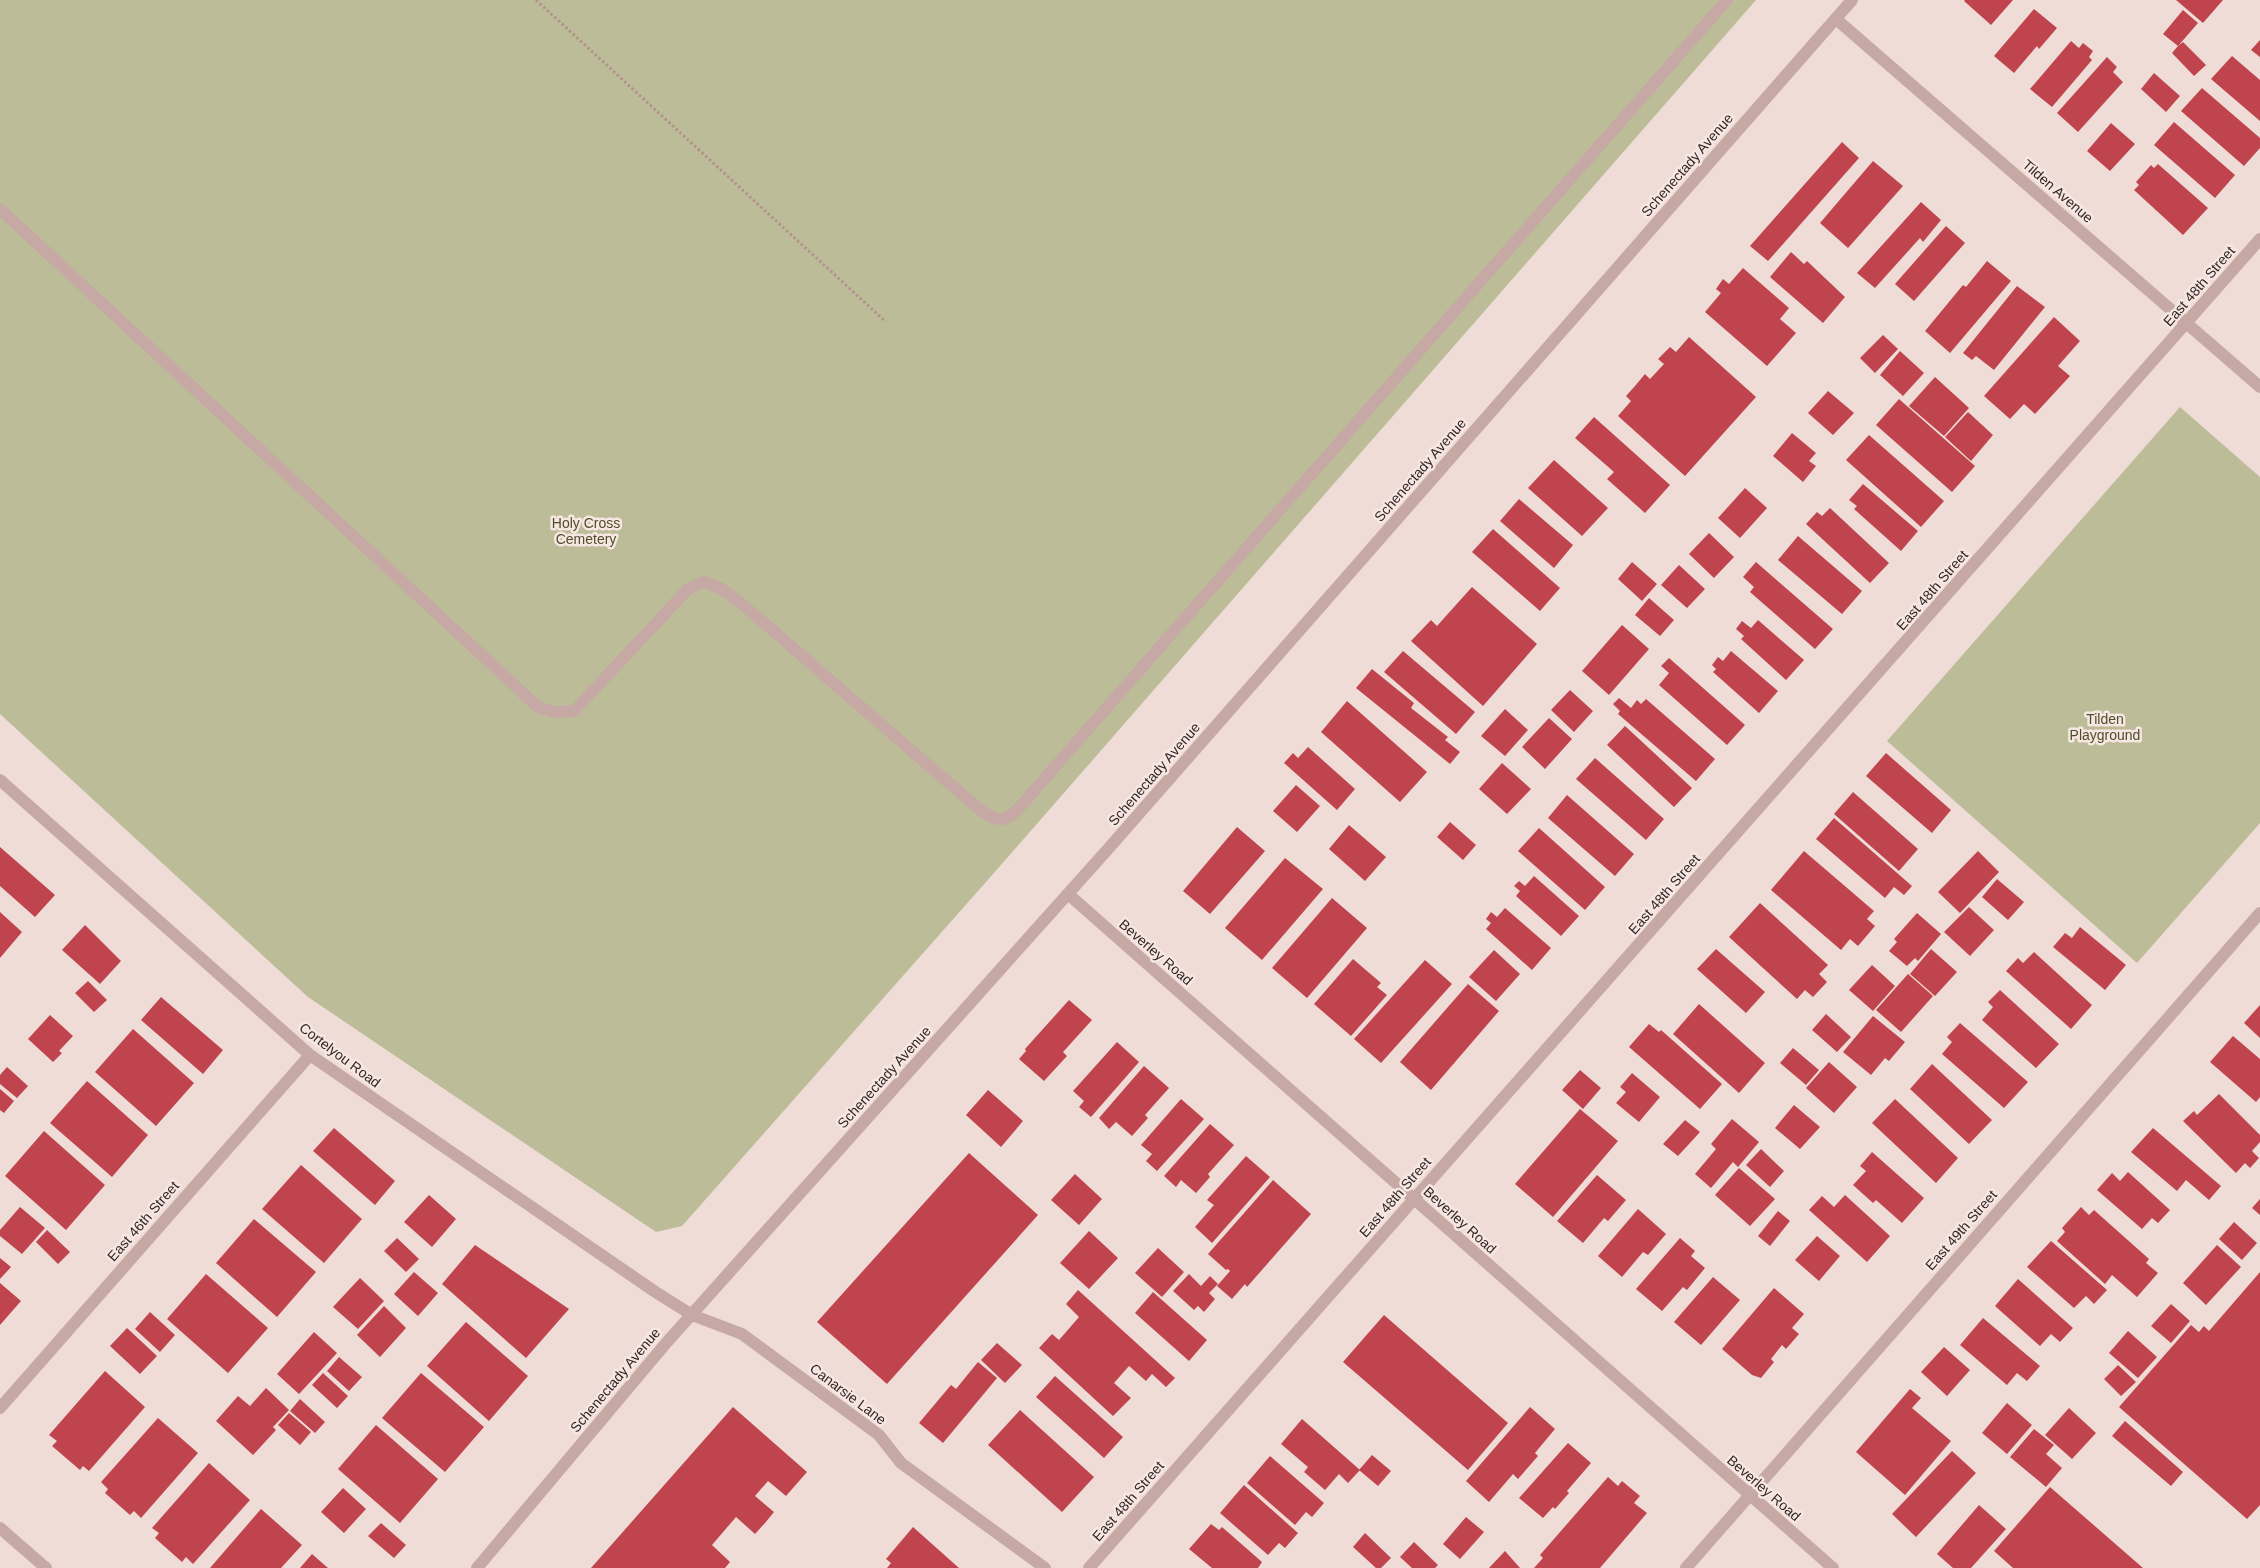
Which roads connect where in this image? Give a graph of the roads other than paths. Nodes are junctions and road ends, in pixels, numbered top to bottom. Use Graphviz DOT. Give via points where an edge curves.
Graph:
graph roads {
  1 [pos="1727,0"];
  2 [pos="1852,0"];
  3 [pos="1836,19"];
  4 [pos="0,209"];
  5 [pos="2260,239"];
  6 [pos="2187,323"];
  7 [pos="2260,387"];
  8 [pos="0,780"];
  9 [pos="1068,894"];
  10 [pos="2260,913"];
  11 [pos="310,1055"];
  12 [pos="1414,1199"];
  13 [pos="692,1315"];
  14 [pos="0,1408"];
  15 [pos="1749,1494"];
  16 [pos="0,1528"];
  17 [pos="46,1568"];
  18 [pos="477,1568"];
  19 [pos="1045,1568"];
  20 [pos="1089,1568"];
  21 [pos="1686,1568"];
  22 [pos="1833,1568"];
  1 -- 4 [label="street" via="1018,809 1010,817 1000,820 979,808 741,603 720,588 704,582 688,589 574,711 554,712 538,707"];
  2 -- 3 [label="street, Schenectady Avenue"];
  3 -- 6 [label="street, Tilden Avenue"];
  3 -- 9 [label="street, Schenectady Avenue"];
  5 -- 6 [label="street, East 48th Street"];
  6 -- 7 [label="street, Tilden Avenue"];
  6 -- 12 [label="street, East 48th Street"];
  8 -- 11 [label="street, Cortelyou Road"];
  9 -- 12 [label="street, Beverley Road"];
  9 -- 13 [label="street, Schenectady Avenue"];
  10 -- 15 [label="street, East 49th Street"];
  11 -- 13 [label="street, Cortelyou Road"];
  11 -- 14 [label="street, East 46th Street"];
  12 -- 15 [label="street, Beverley Road"];
  12 -- 20 [label="street, East 48th Street"];
  13 -- 18 [label="street, Schenectady Avenue"];
  13 -- 19 [label="street, Canarsie Lane" via="742,1334 879,1434 901,1463"];
  15 -- 21 [label="street, East 49th Street"];
  15 -- 22 [label="street, Beverley Road"];
  16 -- 17 [label="street"];
}
